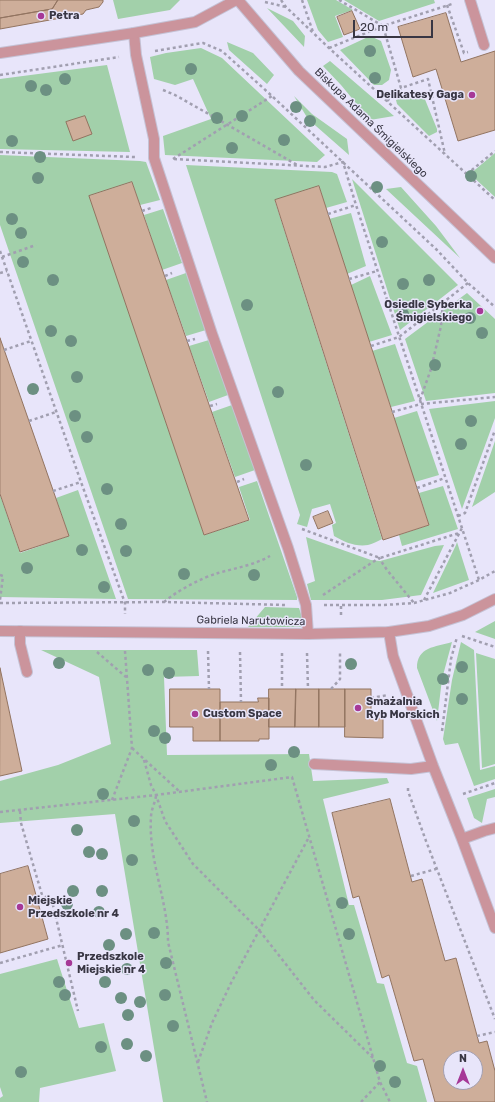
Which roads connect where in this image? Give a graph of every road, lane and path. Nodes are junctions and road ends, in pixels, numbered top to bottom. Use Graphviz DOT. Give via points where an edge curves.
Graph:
graph roads {
  1 [pos="237,0"];
  2 [pos="281,0"];
  3 [pos="302,0"];
  4 [pos="339,0"];
  5 [pos="470,0"];
  6 [pos="458,2"];
  7 [pos="383,26"];
  8 [pos="134,33"];
  9 [pos="314,33"];
  10 [pos="484,45"];
  11 [pos="329,48"];
  12 [pos="0,53"];
  13 [pos="136,55"];
  14 [pos="0,75"];
  15 [pos="143,85"];
  16 [pos="401,88"];
  17 [pos="272,96"];
  18 [pos="387,101"];
  19 [pos="227,124"];
  20 [pos="495,151"];
  21 [pos="0,152"];
  22 [pos="446,154"];
  23 [pos="154,158"];
  24 [pos="173,159"];
  25 [pos="343,162"];
  26 [pos="299,166"];
  27 [pos="467,174"];
  28 [pos="495,200"];
  29 [pos="356,205"];
  30 [pos="328,214"];
  31 [pos="36,245"];
  32 [pos="0,251"];
  33 [pos="2,257"];
  34 [pos="495,258"];
  35 [pos="7,271"];
  36 [pos="377,271"];
  37 [pos="0,273"];
  38 [pos="349,279"];
  39 [pos="468,283"];
  40 [pos="444,302"];
  41 [pos="495,307"];
  42 [pos="399,337"];
  43 [pos="31,341"];
  44 [pos="370,346"];
  45 [pos="4,350"];
  46 [pos="495,396"];
  47 [pos="420,400"];
  48 [pos="421,404"];
  49 [pos="56,412"];
  50 [pos="392,412"];
  51 [pos="29,421"];
  52 [pos="495,430"];
  53 [pos="446,478"];
  54 [pos="81,482"];
  55 [pos="417,488"];
  56 [pos="53,491"];
  57 [pos="458,516"];
  58 [pos="462,528"];
  59 [pos="282,529"];
  60 [pos="459,533"];
  61 [pos="288,548"];
  62 [pos="378,558"];
  63 [pos="495,571"];
  64 [pos="0,575"];
  65 [pos="479,580"];
  66 [pos="495,599"];
  67 [pos="0,600"];
  68 [pos="424,600"];
  69 [pos="163,602"];
  70 [pos="0,603"];
  71 [pos="125,603"];
  72 [pos="414,603"];
  73 [pos="310,605"];
  74 [pos="0,631"];
  75 [pos="20,631"];
  76 [pos="125,632"];
  77 [pos="389,632"];
  78 [pos="308,634"];
  79 [pos="340,646"];
  80 [pos="495,647"];
  81 [pos="93,649"];
  82 [pos="240,650"];
  83 [pos="208,652"];
  84 [pos="307,653"];
  85 [pos="282,660"];
  86 [pos="27,672"];
  87 [pos="126,678"];
  88 [pos="282,688"];
  89 [pos="308,688"];
  90 [pos="331,688"];
  91 [pos="209,689"];
  92 [pos="395,694"];
  93 [pos="371,698"];
  94 [pos="241,702"];
  95 [pos="442,729"];
  96 [pos="132,748"];
  97 [pos="144,760"];
  98 [pos="314,764"];
  99 [pos="433,766"];
  100 [pos="411,768"];
  101 [pos="180,792"];
  102 [pos="156,795"];
  103 [pos="112,800"];
  104 [pos="20,811"];
  105 [pos="0,812"];
  106 [pos="495,828"];
  107 [pos="309,837"];
  108 [pos="462,839"];
  109 [pos="436,869"];
  110 [pos="411,876"];
  111 [pos="495,928"];
  112 [pos="260,930"];
  113 [pos="63,945"];
  114 [pos="0,963"];
  115 [pos="78,1011"];
  116 [pos="495,1019"];
  117 [pos="495,1032"];
  118 [pos="477,1036"];
  119 [pos="373,1058"];
  120 [pos="198,1063"];
  121 [pos="380,1082"];
  122 [pos="208,1102"];
  123 [pos="361,1102"];
  124 [pos="390,1102"];
  1 -- 8 [label="street" via="195,22"];
  1 -- 34 [label="street, Biskupa Adama Śmigielskiego" via="299,71"];
  2 -- 9 [label="path"];
  3 -- 9 [label="path"];
  4 -- 7 [label="path"];
  5 -- 10 [label="street"];
  6 -- 7 [label="path"];
  7 -- 11 [label="path"];
  7 -- 16 [label="path"];
  8 -- 12 [label="street"];
  8 -- 13 [label="street"];
  9 -- 11 [label="path"];
  11 -- 18 [label="path"];
  13 -- 14 [label="path"];
  13 -- 15 [label="street"];
  13 -- 17 [label="path" via="203,43 222,51"];
  15 -- 19 [label="path" via="154,86 175,95"];
  15 -- 23 [label="street" via="154,139"];
  16 -- 18 [label="path"];
  16 -- 22 [label="path" via="428,79"];
  17 -- 19 [label="path"];
  17 -- 25 [label="path"];
  18 -- 22 [label="path"];
  19 -- 24 [label="path"];
  19 -- 26 [label="path"];
  20 -- 27 [label="path"];
  21 -- 23 [label="path"];
  22 -- 27 [label="path"];
  23 -- 24 [label="path"];
  23 -- 59 [label="street" via="207,319"];
  24 -- 26 [label="path"];
  25 -- 26 [label="path" via="325,167"];
  25 -- 29 [label="path"];
  25 -- 39 [label="path" via="437,250"];
  27 -- 28 [label="path"];
  29 -- 30 [label="path"];
  29 -- 36 [label="path"];
  31 -- 33 [label="path"];
  32 -- 33 [label="path"];
  33 -- 35 [label="path"];
  35 -- 37 [label="path"];
  35 -- 43 [label="path"];
  36 -- 38 [label="path"];
  36 -- 42 [label="path"];
  39 -- 40 [label="path"];
  39 -- 41 [label="path"];
  40 -- 42 [label="path"];
  40 -- 47 [label="path" via="432,369"];
  42 -- 44 [label="path"];
  42 -- 47 [label="path"];
  43 -- 45 [label="path"];
  43 -- 49 [label="path"];
  46 -- 48 [label="path"];
  47 -- 48 [label="path"];
  48 -- 50 [label="path"];
  48 -- 53 [label="path"];
  49 -- 51 [label="path"];
  49 -- 54 [label="path"];
  52 -- 57 [label="path" via="465,513"];
  53 -- 55 [label="path"];
  53 -- 57 [label="path"];
  54 -- 56 [label="path"];
  54 -- 71 [label="path"];
  57 -- 58 [label="path"];
  58 -- 60 [label="path"];
  58 -- 65 [label="path"];
  59 -- 61 [label="street"];
  59 -- 62 [label="path" via="294,526"];
  60 -- 62 [label="path"];
  60 -- 68 [label="path"];
  61 -- 69 [label="path" via="264,560 217,573 196,582"];
  61 -- 73 [label="street"];
  62 -- 72 [label="path"];
  62 -- 73 [label="path"];
  63 -- 65 [label="path"];
  64 -- 67 [label="path"];
  65 -- 68 [label="path" via="450,593"];
  66 -- 77 [label="street, Gabriela Narutowicza" via="463,615 429,626"];
  68 -- 72 [label="path"];
  69 -- 71 [label="path"];
  69 -- 73 [label="path"];
  70 -- 71 [label="path"];
  71 -- 76 [label="path"];
  72 -- 73 [label="path"];
  73 -- 78 [label="street"];
  74 -- 75 [label="street, Gabriela Narutowicza"];
  75 -- 76 [label="street, Gabriela Narutowicza"];
  75 -- 86 [label="street" via="20,644"];
  76 -- 78 [label="street, Gabriela Narutowicza"];
  76 -- 87 [label="path"];
  77 -- 78 [label="street, Gabriela Narutowicza"];
  77 -- 99 [label="street" via="393,656"];
  79 -- 90 [label="path" via="340,679"];
  80 -- 95 [label="path" via="458,634 451,659"];
  81 -- 87 [label="path"];
  82 -- 94 [label="path"];
  83 -- 91 [label="path"];
  84 -- 89 [label="path"];
  85 -- 88 [label="path"];
  87 -- 96 [label="path"];
  92 -- 93 [label="path"];
  96 -- 97 [label="path"];
  96 -- 103 [label="path"];
  97 -- 101 [label="path"];
  97 -- 102 [label="path"];
  98 -- 100 [label="street"];
  99 -- 100 [label="street"];
  99 -- 108 [label="street"];
  100 -- 109 [label="path" via="408,791"];
  101 -- 102 [label="path"];
  101 -- 107 [label="path" via="292,777"];
  102 -- 103 [label="path"];
  102 -- 112 [label="path" via="165,821 193,864"];
  102 -- 120 [label="path" via="151,816 152,849 168,928 168,942"];
  103 -- 104 [label="path"];
  104 -- 105 [label="path"];
  104 -- 113 [label="path" via="21,823 42,895 52,901"];
  106 -- 108 [label="street"];
  107 -- 112 [label="path"];
  107 -- 119 [label="path"];
  108 -- 111 [label="street"];
  109 -- 110 [label="path"];
  109 -- 116 [label="path"];
  112 -- 119 [label="path" via="314,1000"];
  112 -- 120 [label="path" via="212,1023"];
  113 -- 114 [label="path"];
  113 -- 115 [label="path"];
  117 -- 118 [label="path"];
  119 -- 121 [label="path"];
  120 -- 122 [label="path"];
  121 -- 123 [label="path"];
  121 -- 124 [label="path"];
}
